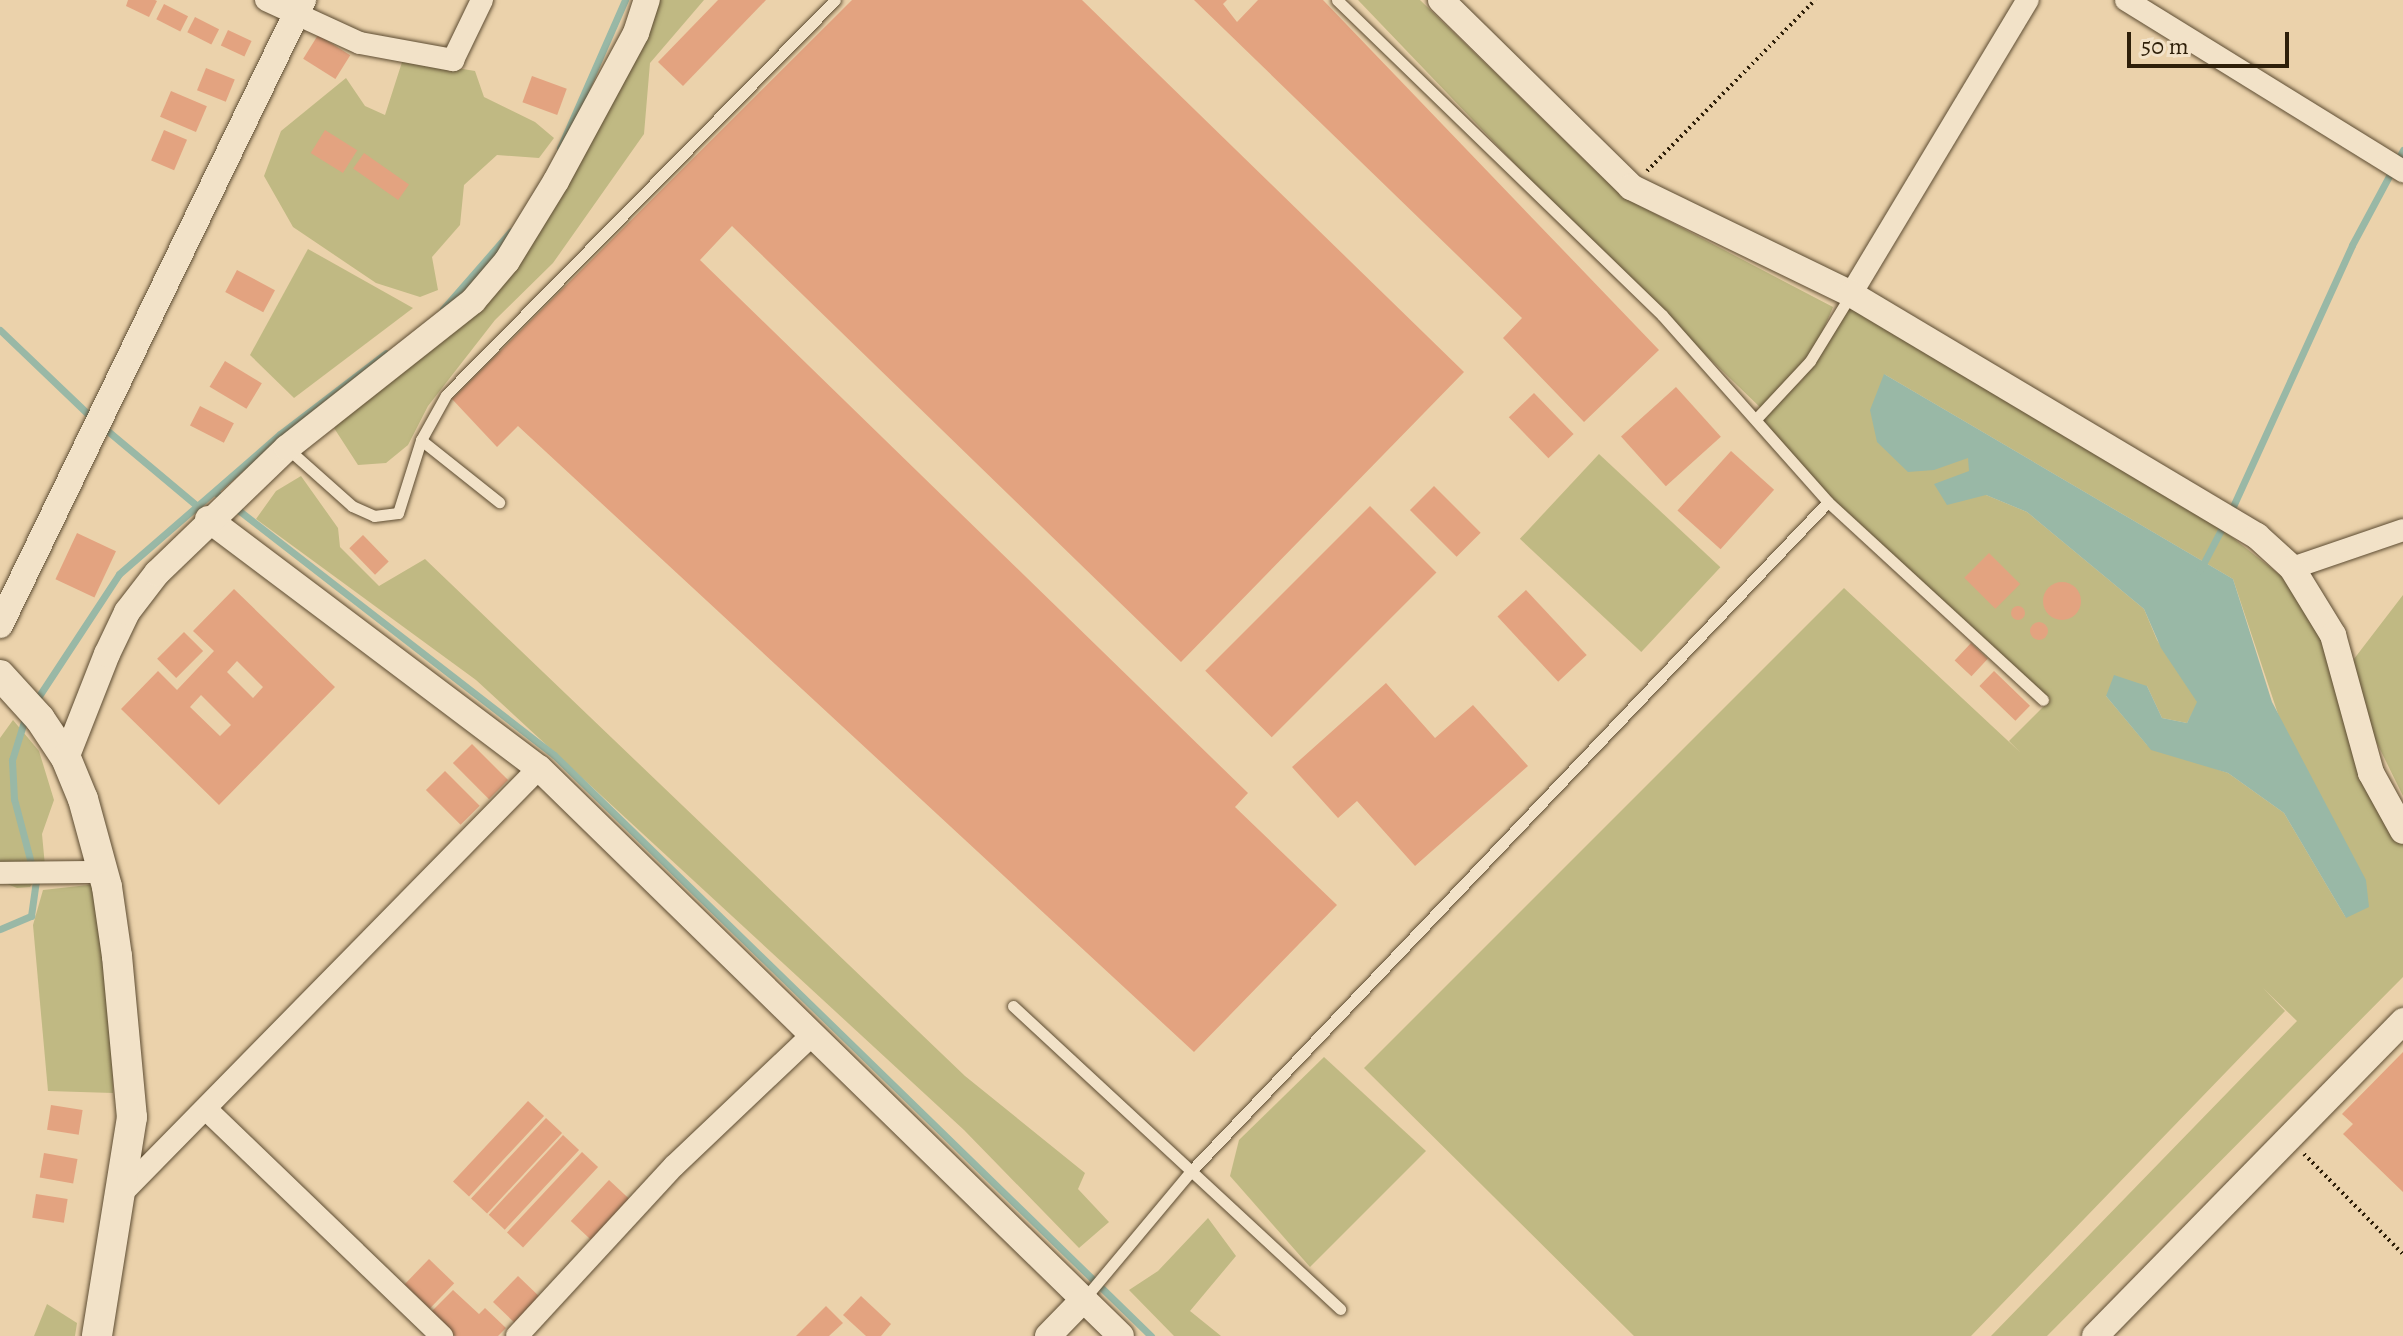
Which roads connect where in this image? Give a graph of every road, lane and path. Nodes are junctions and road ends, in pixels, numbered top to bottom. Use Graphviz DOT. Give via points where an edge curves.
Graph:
graph roads {
  1 [pos="266,0"];
  2 [pos="482,0"];
  3 [pos="647,0"];
  4 [pos="835,0"];
  5 [pos="1337,0"];
  6 [pos="1441,0"];
  7 [pos="1815,0"];
  8 [pos="2028,0"];
  9 [pos="2126,0"];
  10 [pos="300,7"];
  11 [pos="2403,171"];
  12 [pos="1631,187"];
  13 [pos="1851,294"];
  14 [pos="1756,419"];
  15 [pos="421,440"];
  16 [pos="287,448"];
  17 [pos="499,502"];
  18 [pos="1828,502"];
  19 [pos="208,519"];
  20 [pos="2403,530"];
  21 [pos="2292,568"];
  22 [pos="0,625"];
  23 [pos="0,675"];
  24 [pos="2043,700"];
  25 [pos="66,758"];
  26 [pos="539,768"];
  27 [pos="2403,831"];
  28 [pos="103,872"];
  29 [pos="0,873"];
  30 [pos="1013,1006"];
  31 [pos="2403,1021"];
  32 [pos="812,1035"];
  33 [pos="208,1111"];
  34 [pos="2288,1138"];
  35 [pos="1192,1170"];
  36 [pos="124,1191"];
  37 [pos="2403,1254"];
  38 [pos="1084,1299"];
  39 [pos="1340,1309"];
  40 [pos="97,1336"];
  41 [pos="442,1336"];
  42 [pos="517,1336"];
  43 [pos="1048,1336"];
  44 [pos="1121,1336"];
  45 [pos="2095,1336"];
  1 -- 10 [label="street"];
  2 -- 10 [label="street" via="453,60 360,43"];
  3 -- 16 [label="street" via="636,33 507,261 473,301"];
  4 -- 15 [label="lane" via="446,395"];
  5 -- 14 [label="lane" via="1558,209"];
  6 -- 12 [label="street"];
  7 -- 12 [label="path"];
  8 -- 13 [label="street"];
  9 -- 11 [label="street"];
  10 -- 22 [label="street"];
  12 -- 13 [label="street"];
  13 -- 14 [label="lane" via="1810,361"];
  13 -- 21 [label="street" via="2229,519"];
  14 -- 18 [label="lane"];
  15 -- 16 [label="lane" via="398,513 374,516 352,506"];
  15 -- 17 [label="lane"];
  16 -- 19 [label="street"];
  18 -- 24 [label="lane"];
  18 -- 35 [label="lane"];
  19 -- 25 [label="street" via="127,612"];
  19 -- 26 [label="street"];
  20 -- 21 [label="street"];
  21 -- 27 [label="street" via="2333,635 2371,773"];
  23 -- 25 [label="main road"];
  25 -- 28 [label="main road"];
  26 -- 32 [label="street"];
  26 -- 33 [label="street"];
  28 -- 29 [label="street"];
  28 -- 36 [label="main road" via="130,1064 132,1117"];
  30 -- 35 [label="lane"];
  31 -- 34 [label="street"];
  32 -- 38 [label="street"];
  32 -- 42 [label="street" via="674,1166"];
  33 -- 36 [label="street"];
  33 -- 41 [label="street"];
  34 -- 37 [label="path"];
  34 -- 45 [label="street"];
  35 -- 38 [label="lane"];
  35 -- 39 [label="lane"];
  36 -- 40 [label="main road"];
  38 -- 43 [label="street"];
  38 -- 44 [label="street"];
}
